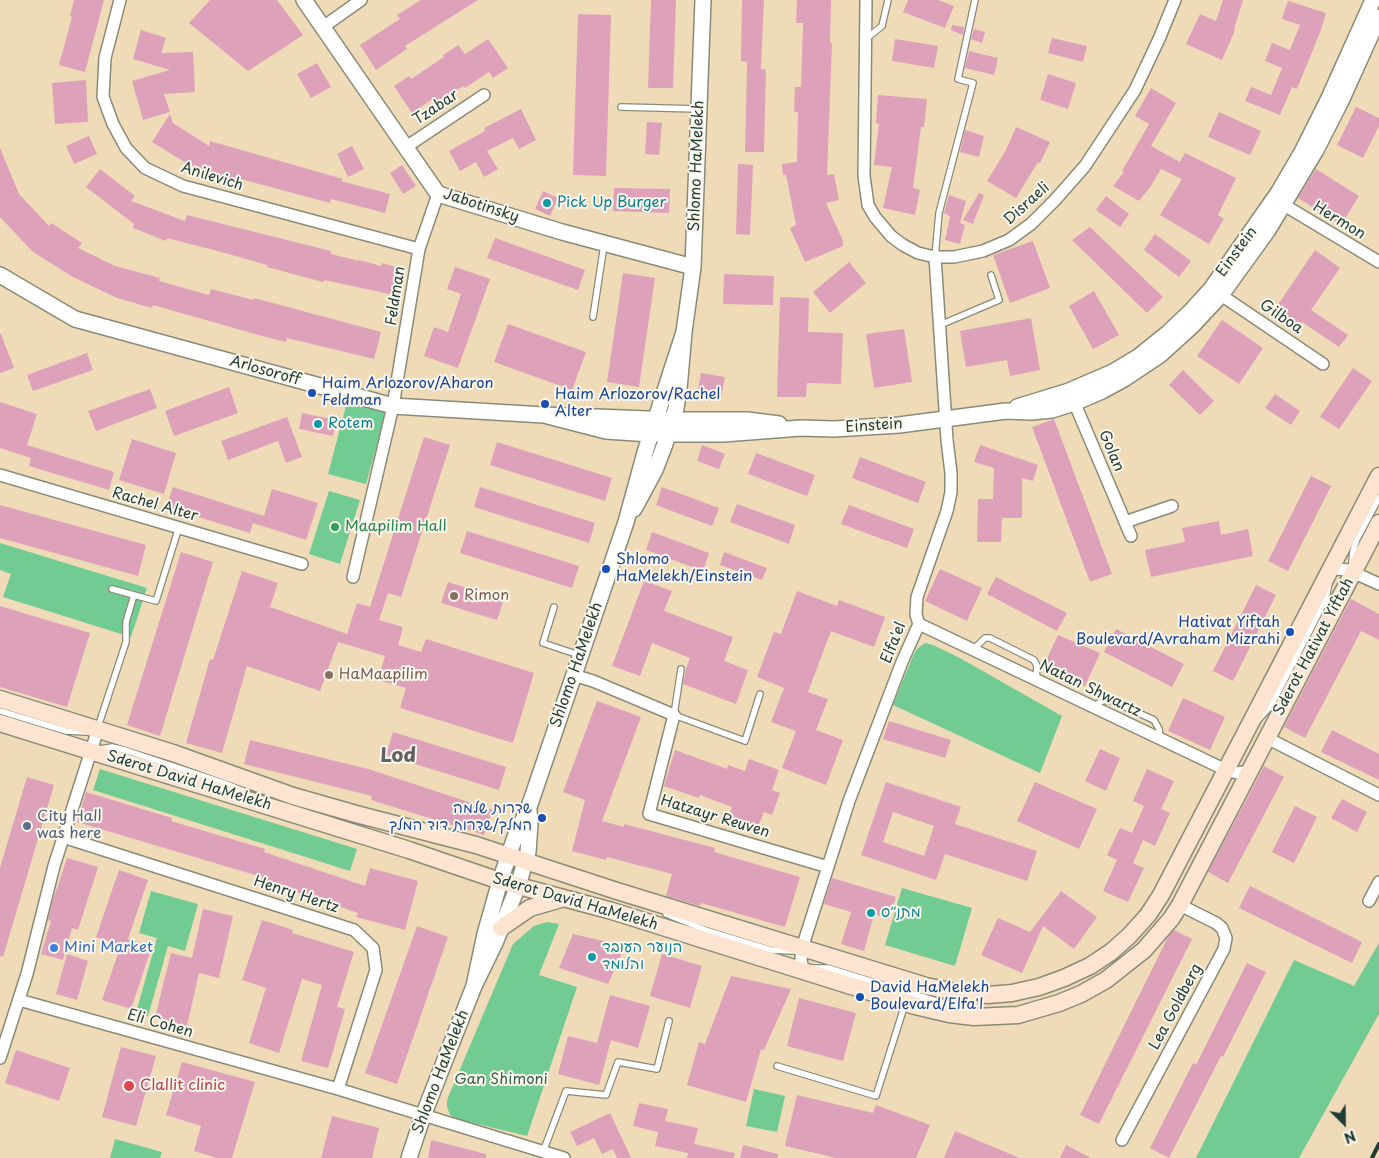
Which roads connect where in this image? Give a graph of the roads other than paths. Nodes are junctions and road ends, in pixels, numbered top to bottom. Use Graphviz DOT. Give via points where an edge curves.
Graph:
graph roads {
  1 [pos="120,0"];
  2 [pos="304,0"];
  3 [pos="362,0"];
  4 [pos="703,0"];
  5 [pos="866,0"];
  6 [pos="888,0"];
  7 [pos="975,0"];
  8 [pos="1175,0"];
  9 [pos="1373,0"];
  10 [pos="1374,24"];
  11 [pos="322,27"];
  12 [pos="865,39"];
  13 [pos="484,95"];
  14 [pos="621,107"];
  15 [pos="700,110"];
  16 [pos="406,147"];
  17 [pos="438,194"];
  18 [pos="1284,205"];
  19 [pos="604,243"];
  20 [pos="419,249"];
  21 [pos="935,257"];
  22 [pos="1379,262"];
  23 [pos="693,267"];
  24 [pos="0,275"];
  25 [pos="991,275"];
  26 [pos="1221,295"];
  27 [pos="592,317"];
  28 [pos="940,325"];
  29 [pos="684,332"];
  30 [pos="1323,364"];
  31 [pos="1072,397"];
  32 [pos="393,406"];
  33 [pos="544,415"];
  34 [pos="655,419"];
  35 [pos="946,420"];
  36 [pos="670,427"];
  37 [pos="650,434"];
  38 [pos="0,475"];
  39 [pos="1379,476"];
  40 [pos="1379,498"];
  41 [pos="1172,506"];
  42 [pos="626,522"];
  43 [pos="1125,522"];
  44 [pos="1379,523"];
  45 [pos="179,528"];
  46 [pos="1131,536"];
  47 [pos="302,564"];
  48 [pos="1328,571"];
  49 [pos="1354,572"];
  50 [pos="353,577"];
  51 [pos="1379,584"];
  52 [pos="112,589"];
  53 [pos="134,595"];
  54 [pos="554,607"];
  55 [pos="919,624"];
  56 [pos="973,650"];
  57 [pos="580,655"];
  58 [pos="681,669"];
  59 [pos="573,675"];
  60 [pos="1036,680"];
  61 [pos="760,694"];
  62 [pos="0,699"];
  63 [pos="0,711"];
  64 [pos="674,715"];
  65 [pos="0,723"];
  66 [pos="98,729"];
  67 [pos="1267,738"];
  68 [pos="91,751"];
  69 [pos="1226,770"];
  70 [pos="1250,771"];
  71 [pos="1379,795"];
  72 [pos="529,807"];
  73 [pos="63,837"];
  74 [pos="509,856"];
  75 [pos="526,862"];
  76 [pos="828,866"];
  77 [pos="500,881"];
  78 [pos="1379,882"];
  79 [pos="518,886"];
  80 [pos="563,898"];
  81 [pos="1369,901"];
  82 [pos="1180,905"];
  83 [pos="501,928"];
  84 [pos="802,948"];
  85 [pos="803,971"];
  86 [pos="474,986"];
  87 [pos="19,1000"];
  88 [pos="906,1003"];
  89 [pos="993,1017"];
  90 [pos="669,1022"];
  91 [pos="0,1058"];
  92 [pos="777,1066"];
  93 [pos="338,1089"];
  94 [pos="422,1116"];
  95 [pos="1122,1140"];
  96 [pos="542,1152"];
  97 [pos="409,1158"];
  98 [pos="564,1158"];
  1 -- 20 [label="street, Anilevich" via="105,58 103,97 126,148 145,168 183,186"];
  2 -- 11 [label="street, Jabotinsky"];
  3 -- 11 [label="street"];
  4 -- 15 [label="street, Shlomo HaMelekh"];
  5 -- 12 [label="street, Disraeli"];
  6 -- 12 [label="lane" via="882,26"];
  7 -- 21 [label="lane" via="958,79 973,83 939,213"];
  8 -- 21 [label="street, Disraeli" via="1135,90 1085,166 1055,200 1009,240 983,251"];
  9 -- 10 [label="street, Einstein"];
  10 -- 18 [label="street, Einstein" via="1341,102"];
  10 -- 31 [label="street, Einstein" via="1278,193 1211,289 1190,312 1138,357"];
  11 -- 16 [label="street, Jabotinsky"];
  12 -- 21 [label="street, Disraeli" via="864,176 868,205 875,217 903,245"];
  13 -- 16 [label="street, Tzabar"];
  14 -- 15 [label="lane"];
  15 -- 23 [label="street, Shlomo HaMelekh"];
  16 -- 17 [label="street, Jabotinsky"];
  17 -- 19 [label="street, Jabotinsky"];
  17 -- 20 [label="street, Feldman"];
  18 -- 22 [label="street, Hermon"];
  18 -- 26 [label="street, Einstein"];
  19 -- 23 [label="street, Jabotinsky"];
  19 -- 27 [label="lane"];
  20 -- 32 [label="street, Feldman"];
  21 -- 28 [label="street, Elfa'el"];
  23 -- 29 [label="street, Shlomo HaMelekh"];
  24 -- 32 [label="street, Arlosoroff" via="75,319"];
  25 -- 28 [label="lane" via="998,300"];
  26 -- 30 [label="street, Gilboa"];
  26 -- 31 [label="street, Einstein" via="1160,355 1124,380"];
  28 -- 35 [label="street, Elfa'el"];
  29 -- 34 [label="street, Shlomo HaMelekh"];
  29 -- 36 [label="street, Shlomo HaMelekh" via="679,389"];
  31 -- 35 [label="street, Einstein" via="1052,410 1006,411"];
  31 -- 43 [label="street, Golan"];
  32 -- 33 [label="street, Arlosoroff"];
  32 -- 50 [label="street"];
  33 -- 34 [label="street, Arlosoroff"];
  33 -- 37 [label="street, Arlosoroff" via="606,431"];
  34 -- 36 [label="street, Arlosoroff"];
  34 -- 37 [label="street, Shlomo HaMelekh"];
  35 -- 36 [label="street, Einstein" via="723,434"];
  35 -- 55 [label="street, Elfa'el" via="951,492 948,511 917,597"];
  36 -- 37 [label="street, Einstein"];
  36 -- 42 [label="street, Shlomo HaMelekh" via="654,470"];
  37 -- 42 [label="street, Shlomo HaMelekh"];
  38 -- 45 [label="street, Rachel Alter"];
  39 -- 48 [label="main road, Sderot Hativat Yiftah"];
  40 -- 49 [label="lane" via="1354,548"];
  41 -- 43 [label="street"];
  42 -- 57 [label="street, Shlomo HaMelekh"];
  43 -- 46 [label="street, Golan"];
  44 -- 49 [label="main road, Sderot Hativat Yiftah"];
  45 -- 47 [label="street, Rachel Alter"];
  45 -- 53 [label="lane" via="156,601"];
  48 -- 49 [label="street" via="1343,569"];
  48 -- 69 [label="main road, Sderot Hativat Yiftah"];
  49 -- 51 [label="street"];
  49 -- 67 [label="main road, Sderot Hativat Yiftah"];
  52 -- 53 [label="lane"];
  53 -- 66 [label="lane" via="126,622 126,642"];
  54 -- 57 [label="lane" via="543,643"];
  55 -- 56 [label="street, Natan Shwartz"];
  55 -- 76 [label="street, Elfa'el" via="849,801"];
  56 -- 60 [label="street, Natan Shwartz"];
  56 -- 60 [label="lane" via="985,638 990,638 1034,660"];
  57 -- 59 [label="street, Shlomo HaMelekh"];
  58 -- 64 [label="lane"];
  59 -- 64 [label="street"];
  59 -- 72 [label="street, Shlomo HaMelekh"];
  60 -- 69 [label="street, Natan Shwartz"];
  61 -- 64 [label="lane" via="745,741"];
  62 -- 66 [label="main road, Sderot David HaMelekh"];
  63 -- 66 [label="lane" via="70,732"];
  64 -- 76 [label="street, Hatzayr Reuven" via="650,814"];
  65 -- 68 [label="main road, Sderot David HaMelekh"];
  66 -- 68 [label="street"];
  66 -- 74 [label="main road, Sderot David HaMelekh" via="250,782"];
  67 -- 70 [label="main road, Sderot Hativat Yiftah"];
  67 -- 71 [label="street"];
  68 -- 73 [label="street"];
  68 -- 77 [label="main road, Sderot David HaMelekh"];
  69 -- 70 [label="street, Natan Shwartz" via="1236,773"];
  69 -- 84 [label="main road, Sderot David HaMelekh" via="1148,914 1111,952 1064,978 1012,993 960,993 926,986"];
  70 -- 82 [label="main road, Sderot David HaMelekh"];
  72 -- 74 [label="street, Shlomo HaMelekh"];
  72 -- 75 [label="street, Shlomo HaMelekh" via="530,839"];
  73 -- 87 [label="street"];
  73 -- 93 [label="street, Henry Hertz" via="354,930 374,948 376,970"];
  74 -- 75 [label="main road, Sderot David HaMelekh"];
  74 -- 77 [label="street, Shlomo HaMelekh"];
  75 -- 79 [label="street, Shlomo HaMelekh"];
  75 -- 84 [label="main road, Sderot David HaMelekh"];
  76 -- 84 [label="street, Elfa'el"];
  77 -- 79 [label="main road, Sderot David HaMelekh"];
  77 -- 86 [label="street, Shlomo HaMelekh"];
  78 -- 81 [label="street"];
  79 -- 80 [label="main road, Sderot David HaMelekh"];
  79 -- 83 [label="street, Shlomo HaMelekh"];
  80 -- 83 [label="main road" via="530,908"];
  80 -- 85 [label="main road, Sderot David HaMelekh"];
  82 -- 89 [label="main road, Sderot David HaMelekh" via="1160,934 1106,980 1081,994 1037,1010"];
  82 -- 95 [label="street, Lea Goldberg" via="1222,928 1226,938 1224,949"];
  83 -- 86 [label="street, Shlomo HaMelekh"];
  84 -- 85 [label="street, Elfa'el"];
  85 -- 88 [label="main road, Sderot David HaMelekh"];
  85 -- 89 [label="lane" via="828,968"];
  86 -- 94 [label="street, Shlomo HaMelekh"];
  87 -- 91 [label="street"];
  87 -- 93 [label="street, Eli Cohen"];
  88 -- 89 [label="main road, Sderot David HaMelekh" via="948,1014"];
  88 -- 92 [label="lane" via="876,1096"];
  90 -- 96 [label="lane" via="657,1069 618,1062 606,1095 566,1091"];
  93 -- 94 [label="street, Eli Cohen"];
  94 -- 96 [label="street, Eli Cohen"];
  94 -- 97 [label="street, Shlomo HaMelekh"];
  96 -- 98 [label="street, Eli Cohen"];
}
